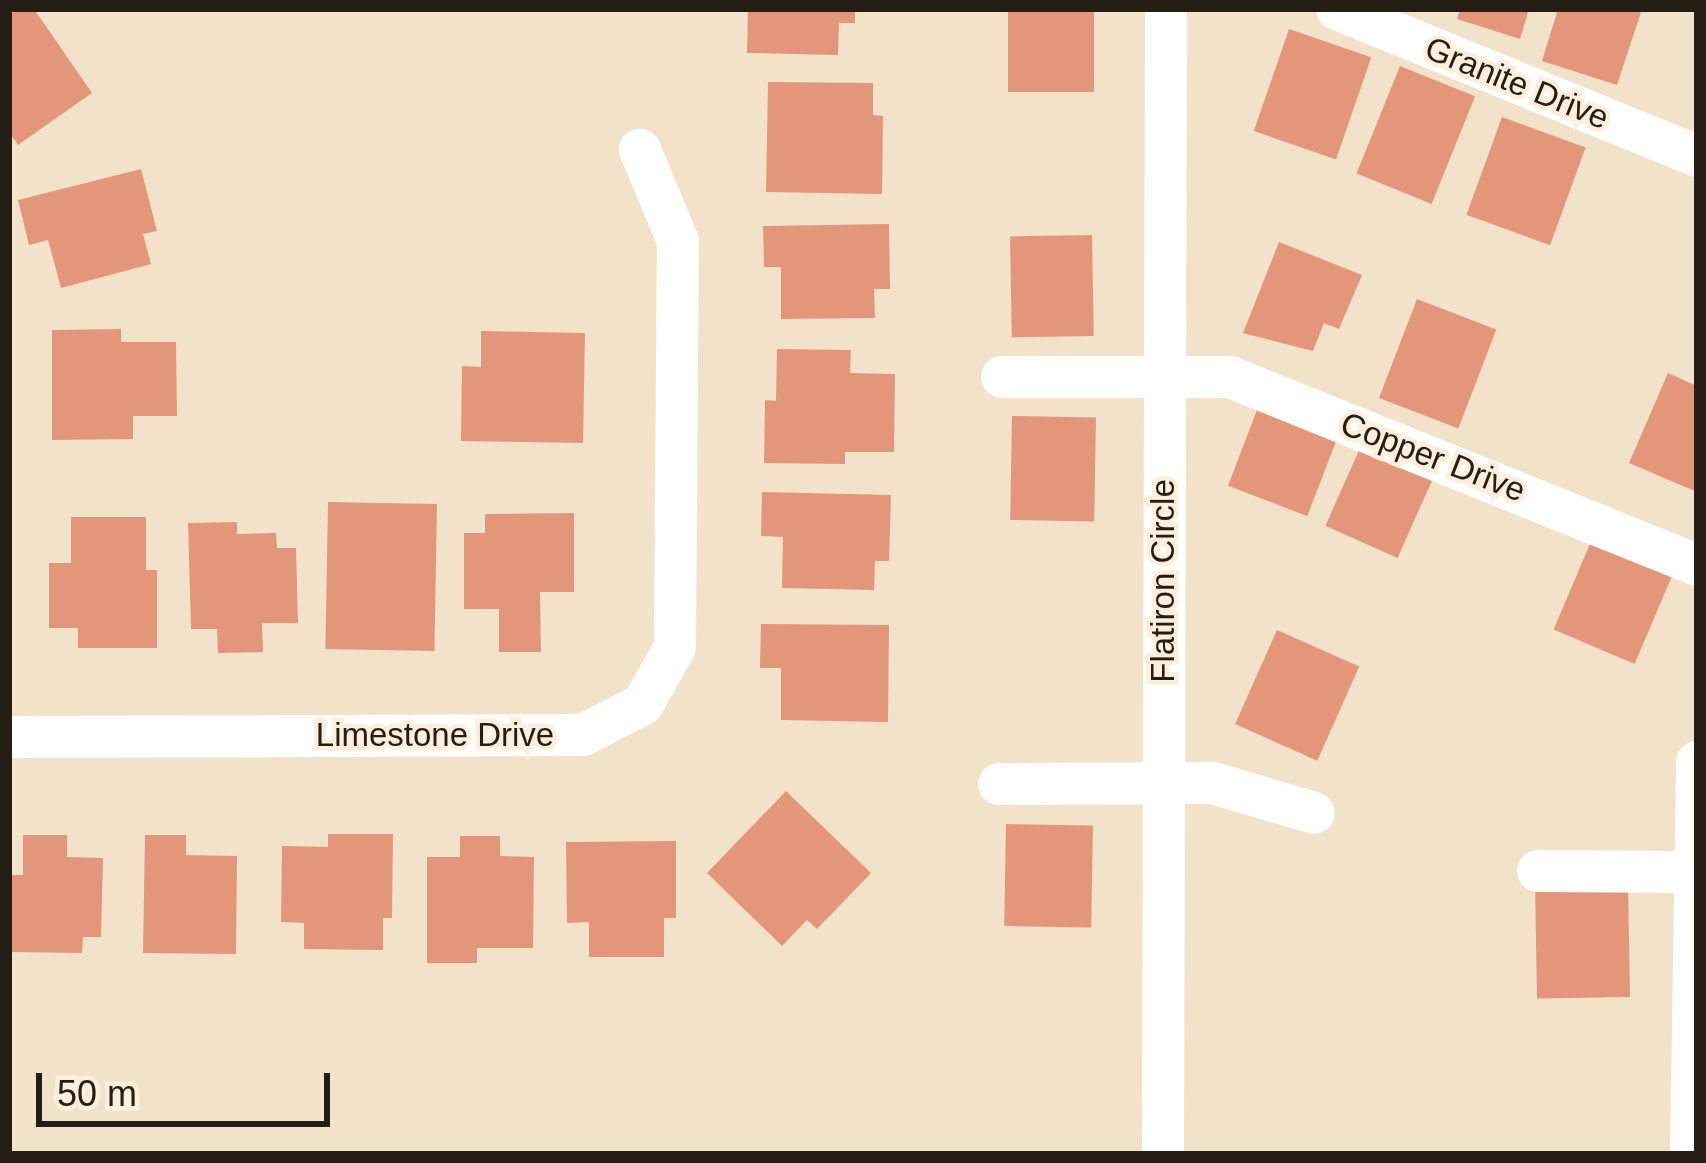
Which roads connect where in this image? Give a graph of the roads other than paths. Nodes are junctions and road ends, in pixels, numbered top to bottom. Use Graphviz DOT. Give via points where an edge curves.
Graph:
graph roads {
  1 [pos="1166,9"];
  2 [pos="1337,9"];
  3 [pos="640,150"];
  4 [pos="1697,157"];
  5 [pos="1163,376"];
  6 [pos="1002,377"];
  7 [pos="1697,565"];
  8 [pos="9,737"];
  9 [pos="1697,762"];
  10 [pos="999,784"];
  11 [pos="1163,784"];
  12 [pos="1315,813"];
  13 [pos="1538,871"];
  14 [pos="1691,872"];
  15 [pos="1163,1154"];
  16 [pos="1691,1154"];
  1 -- 5 [label="street, Flatiron Circle"];
  2 -- 4 [label="street, Granite Drive"];
  3 -- 8 [label="street, Limestone Drive" via="678,241 675,646 643,704 583,735"];
  5 -- 6 [label="street, Copper Drive"];
  5 -- 7 [label="street, Copper Drive" via="1230,377"];
  5 -- 11 [label="street, Flatiron Circle"];
  9 -- 14 [label="street"];
  10 -- 11 [label="street"];
  11 -- 12 [label="street" via="1260,791"];
  11 -- 15 [label="street, Flatiron Circle"];
  13 -- 14 [label="street"];
  14 -- 16 [label="street"];
}
